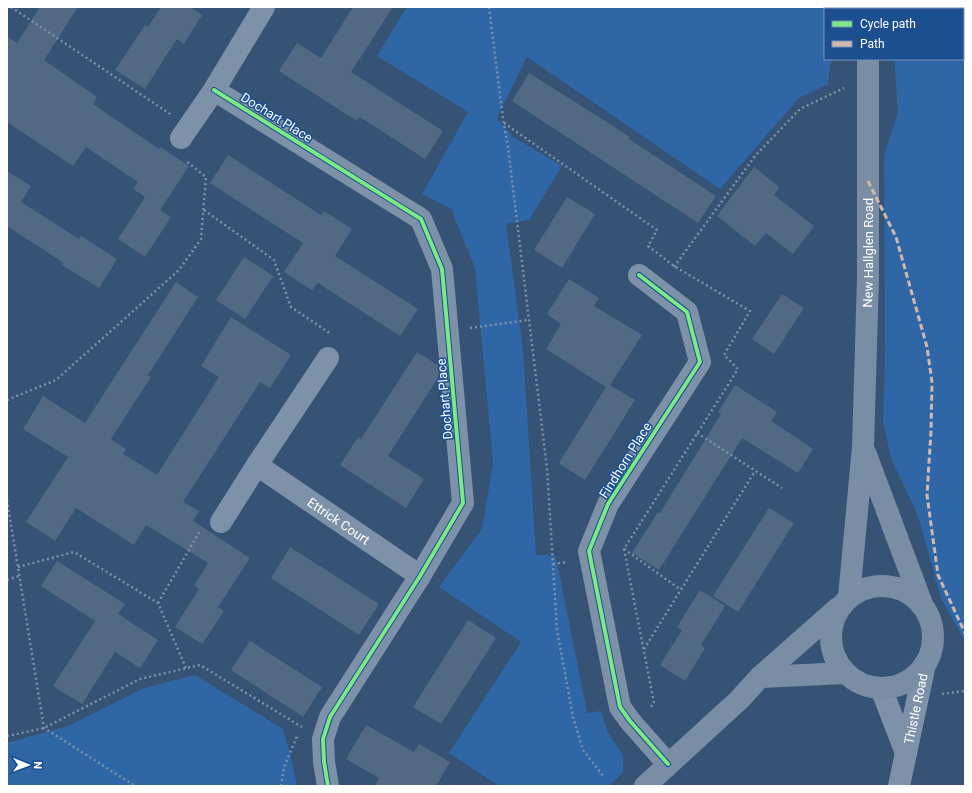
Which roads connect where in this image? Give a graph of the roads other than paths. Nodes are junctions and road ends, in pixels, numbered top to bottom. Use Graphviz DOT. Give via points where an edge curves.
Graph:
graph roads {
  1 [pos="264,7"];
  2 [pos="868,60"];
  3 [pos="214,90"];
  4 [pos="185,133"];
  5 [pos="639,275"];
  6 [pos="328,358"];
  7 [pos="863,447"];
  8 [pos="257,465"];
  9 [pos="221,522"];
  10 [pos="420,576"];
  11 [pos="844,602"];
  12 [pos="922,604"];
  13 [pos="925,664"];
  14 [pos="845,673"];
  15 [pos="760,677"];
  16 [pos="880,688"];
  17 [pos="906,752"];
  18 [pos="668,764"];
  19 [pos="328,786"];
  20 [pos="645,786"];
  21 [pos="899,786"];
  1 -- 3 [label="street"];
  2 -- 7 [label="street, New Hallglen Road" via="868,271"];
  3 -- 4 [label="street"];
  3 -- 10 [label="street, Dochart Place" via="421,219 442,269 463,503"];
  5 -- 18 [label="street, Findhorn Place" via="688,312 700,362 608,504 589,551 620,707"];
  6 -- 8 [label="street"];
  7 -- 11 [label="street, New Hallglen Road"];
  7 -- 12 [label="street, New Hallglen Road"];
  8 -- 9 [label="street"];
  8 -- 10 [label="street, Ettrick Court"];
  10 -- 19 [label="street, Dochart Place" via="330,717 324,739"];
  11 -- 12 [label="street" via="861,589 875,585 902,589"];
  11 -- 14 [label="street" via="832,620 830,635 837,663"];
  11 -- 15 [label="street"];
  12 -- 13 [label="street" via="932,627 933,640 931,653"];
  13 -- 16 [label="street" via="917,675 906,682 894,687"];
  13 -- 17 [label="street, Thistle Road"];
  14 -- 15 [label="street"];
  14 -- 16 [label="street" via="868,687"];
  15 -- 18 [label="street"];
  16 -- 17 [label="street, Thistle Road"];
  17 -- 21 [label="street, Thistle Road"];
  18 -- 20 [label="street"];
}
